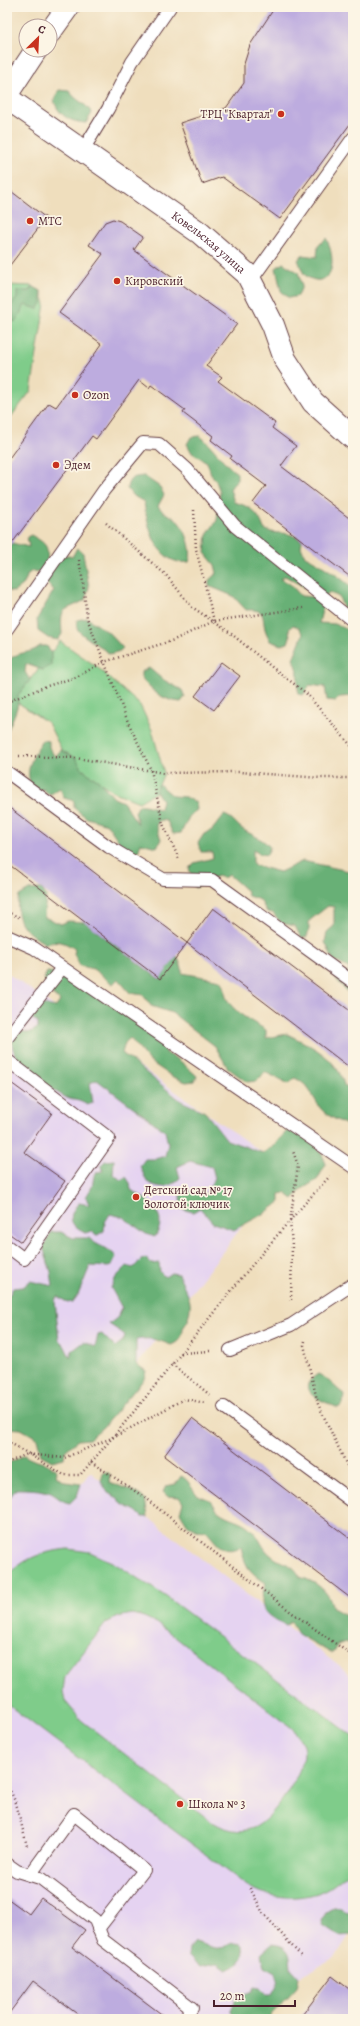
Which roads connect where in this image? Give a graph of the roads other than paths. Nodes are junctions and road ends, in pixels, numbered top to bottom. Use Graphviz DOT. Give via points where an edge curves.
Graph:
graph roads {
  1 [pos="68,7"];
  2 [pos="170,7"];
  3 [pos="58,21"];
  4 [pos="31,58"];
  5 [pos="7,94"];
  6 [pos="7,98"];
  7 [pos="353,138"];
  8 [pos="83,150"];
  9 [pos="250,282"];
  10 [pos="353,438"];
  11 [pos="353,621"];
  12 [pos="7,629"];
  13 [pos="7,772"];
  14 [pos="7,936"];
  15 [pos="62,968"];
  16 [pos="353,982"];
  17 [pos="7,1038"];
  18 [pos="7,1060"];
  19 [pos="349,1163"];
  20 [pos="7,1246"];
  21 [pos="353,1284"];
  22 [pos="230,1350"];
  23 [pos="224,1407"];
  24 [pos="353,1502"];
  25 [pos="7,1864"];
  26 [pos="30,1875"];
  27 [pos="98,1929"];
  28 [pos="184,2019"];
  1 -- 3 [label="street"];
  2 -- 8 [label="lane" via="132,62 108,110"];
  4 -- 5 [label="street"];
  6 -- 8 [label="street, Ковельская улица"];
  7 -- 9 [label="lane"];
  8 -- 9 [label="street, Ковельская улица" via="200,233 246,274"];
  9 -- 10 [label="street, Ковельская улица" via="273,325 285,359 312,402"];
  11 -- 12 [label="lane" via="235,526 188,470 159,444 143,443 104,490"];
  13 -- 16 [label="lane" via="109,847 163,879 212,880"];
  14 -- 15 [label="lane" via="34,948"];
  15 -- 17 [label="lane"];
  15 -- 19 [label="lane"];
  18 -- 20 [label="lane" via="109,1138 24,1259"];
  21 -- 22 [label="lane" via="291,1325"];
  23 -- 24 [label="lane"];
  25 -- 26 [label="lane" via="17,1871"];
  26 -- 27 [label="lane" via="40,1878 95,1920"];
  26 -- 27 [label="lane" via="74,1814 144,1870"];
  27 -- 28 [label="lane" via="103,1940 192,2008"];
}
